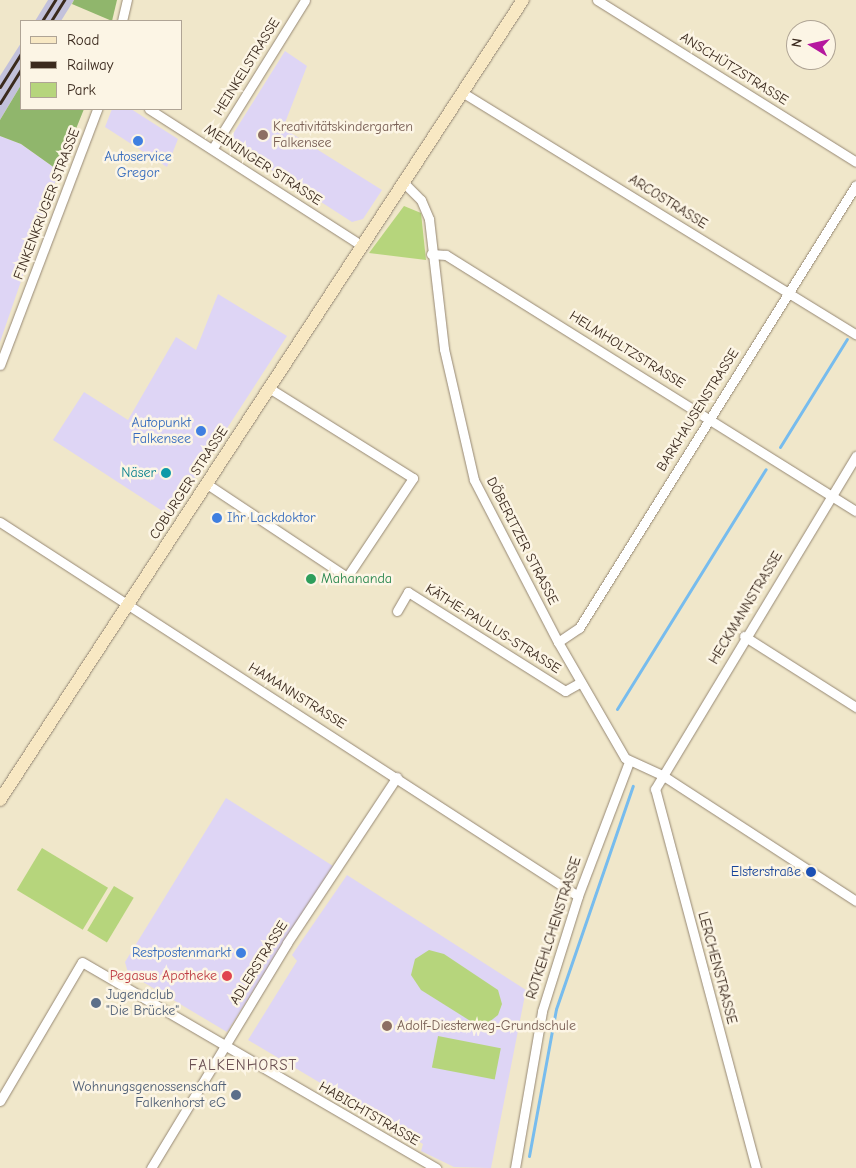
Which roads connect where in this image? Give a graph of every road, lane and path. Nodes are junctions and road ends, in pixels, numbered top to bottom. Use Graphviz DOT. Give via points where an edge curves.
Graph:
graph roads {
  1 [pos="127,0"];
  2 [pos="305,0"];
  3 [pos="523,0"];
  4 [pos="597,0"];
  5 [pos="122,20"];
  6 [pos="465,94"];
  7 [pos="98,110"];
  8 [pos="151,110"];
  9 [pos="213,148"];
  10 [pos="856,162"];
  11 [pos="406,185"];
  12 [pos="856,185"];
  13 [pos="361,245"];
  14 [pos="431,254"];
  15 [pos="788,293"];
  16 [pos="856,335"];
  17 [pos="0,364"];
  18 [pos="269,388"];
  19 [pos="710,417"];
  20 [pos="856,456"];
  21 [pos="207,484"];
  22 [pos="831,496"];
  23 [pos="856,511"];
  24 [pos="0,522"];
  25 [pos="127,605"];
  26 [pos="397,611"];
  27 [pos="744,636"];
  28 [pos="558,642"];
  29 [pos="581,682"];
  30 [pos="856,707"];
  31 [pos="629,762"];
  32 [pos="662,776"];
  33 [pos="397,777"];
  34 [pos="0,800"];
  35 [pos="578,896"];
  36 [pos="856,902"];
  37 [pos="224,1045"];
  38 [pos="0,1101"];
  39 [pos="151,1168"];
  40 [pos="436,1168"];
  41 [pos="515,1168"];
  42 [pos="756,1168"];
  1 -- 5 [label="street"];
  2 -- 9 [label="street, HEINKELSTRASSE"];
  3 -- 6 [label="street"];
  4 -- 10 [label="street, ANSCHÜTZSTRASSE"];
  6 -- 11 [label="street"];
  6 -- 15 [label="street, ARCOSTRASSE"];
  7 -- 17 [label="street, FINKENKRUGER STRASSE"];
  8 -- 9 [label="street, MEININGER STRASSE"];
  9 -- 13 [label="street, MEININGER STRASSE"];
  11 -- 13 [label="street, COBURGER STRASSE"];
  11 -- 14 [label="street, DÖBERITZER STRASSE" via="426,209"];
  12 -- 15 [label="street, BARKHAUSENSTRASSE"];
  13 -- 18 [label="street, COBURGER STRASSE"];
  14 -- 19 [label="street, HELMHOLTZSTRASSE" via="446,255"];
  14 -- 28 [label="street, DÖBERITZER STRASSE" via="444,349 474,480"];
  15 -- 16 [label="street, ARCOSTRASSE"];
  15 -- 19 [label="street, BARKHAUSENSTRASSE"];
  18 -- 21 [label="street, COBURGER STRASSE"];
  18 -- 21 [label="street" via="413,478 347,577"];
  19 -- 22 [label="street, HELMHOLTZSTRASSE"];
  19 -- 28 [label="street, BARKHAUSENSTRASSE" via="579,628"];
  20 -- 22 [label="street, HECKMANNSTRASSE"];
  21 -- 25 [label="street, COBURGER STRASSE"];
  22 -- 23 [label="street, HELMHOLTZSTRASSE"];
  22 -- 27 [label="street, HECKMANNSTRASSE"];
  24 -- 25 [label="street, HAMANNSTRASSE"];
  25 -- 33 [label="street, HAMANNSTRASSE"];
  25 -- 34 [label="street, COBURGER STRASSE"];
  26 -- 29 [label="street, KÄTHE-PAULUS-STRASSE" via="408,592 565,691"];
  27 -- 30 [label="street"];
  27 -- 32 [label="street, HECKMANNSTRASSE"];
  28 -- 29 [label="street, DÖBERITZER STRASSE"];
  29 -- 31 [label="street, DÖBERITZER STRASSE"];
  31 -- 32 [label="street"];
  31 -- 35 [label="street, ROTKEHLCHENSTRASSE"];
  32 -- 36 [label="street"];
  32 -- 42 [label="street, LERCHENSTRASSE" via="655,788"];
  33 -- 35 [label="street, HAMANNSTRASSE"];
  33 -- 37 [label="street, ADLERSTRASSE"];
  35 -- 41 [label="street, ROTKEHLCHENSTRASSE" via="542,1011"];
  37 -- 38 [label="street, HABICHTSTRASSE" via="82,962"];
  37 -- 39 [label="street, ADLERSTRASSE"];
  37 -- 40 [label="street, HABICHTSTRASSE"];
}
